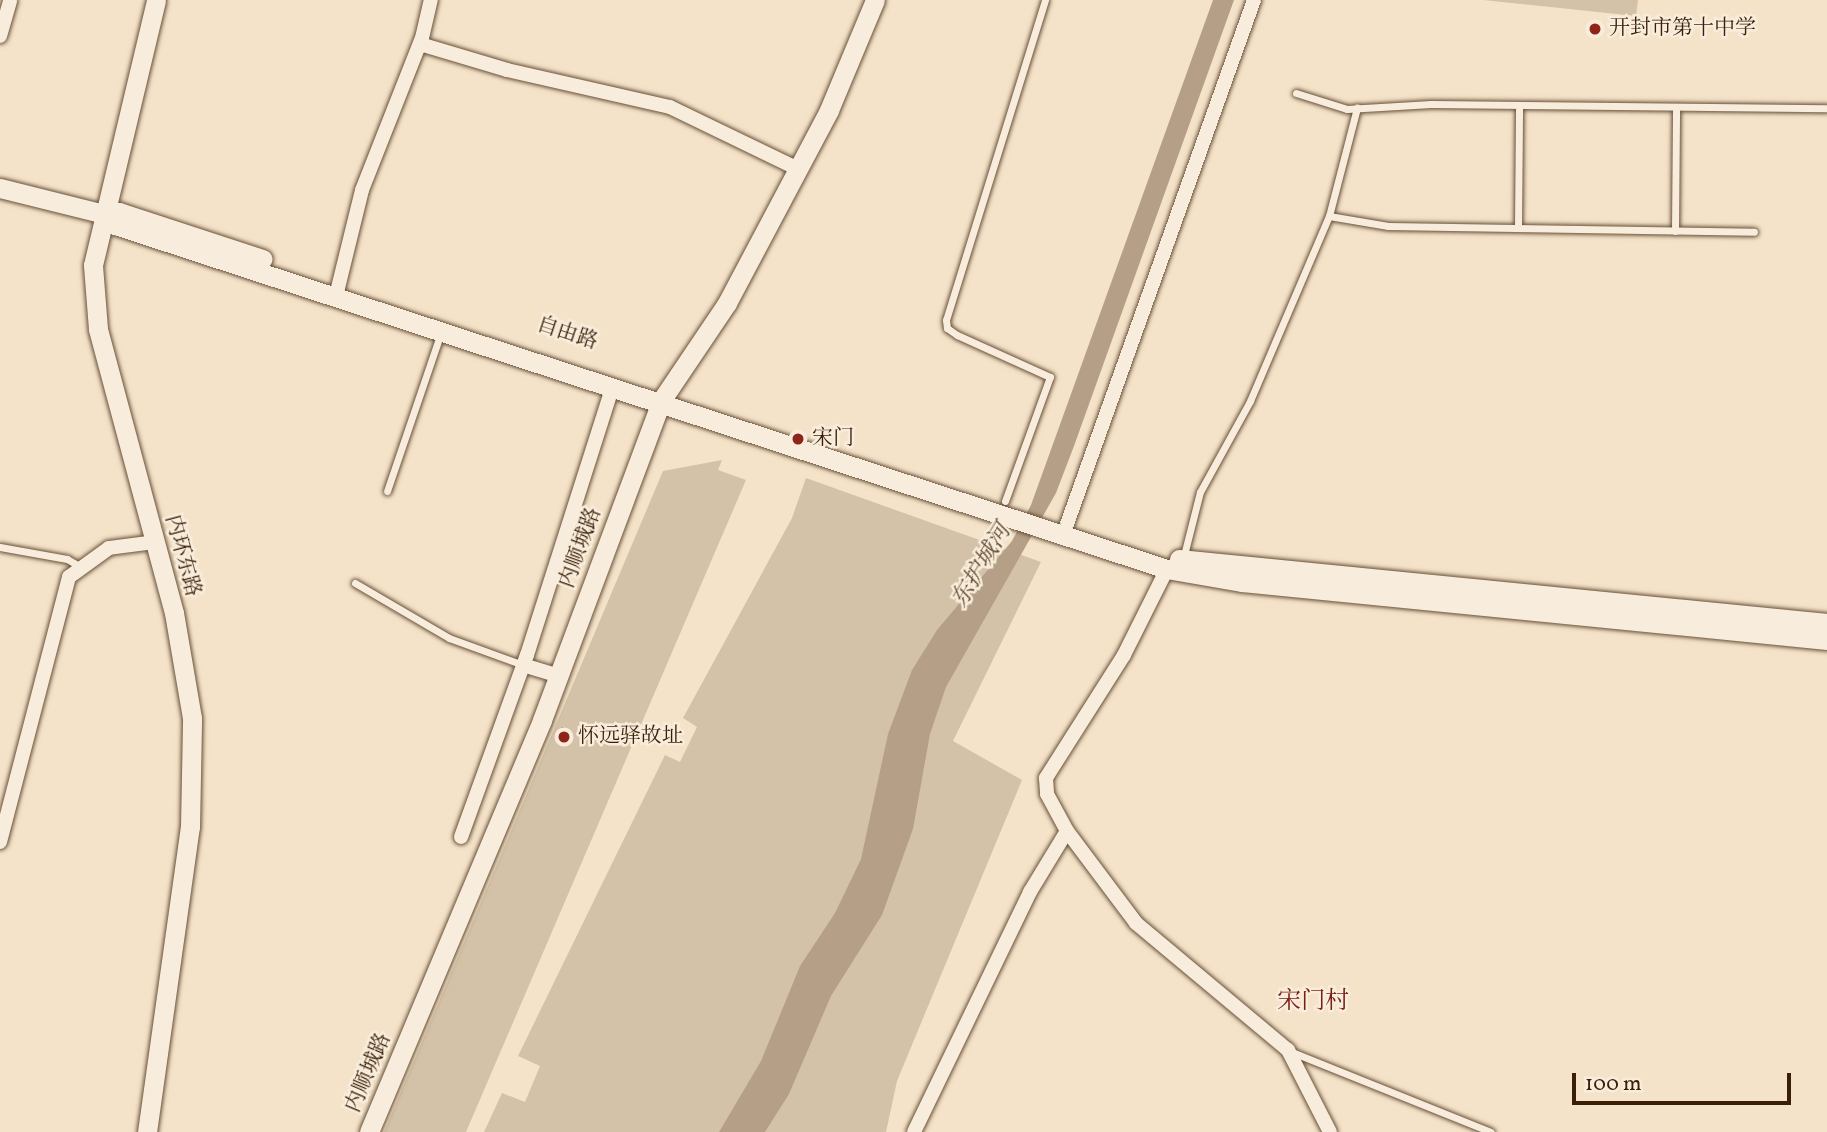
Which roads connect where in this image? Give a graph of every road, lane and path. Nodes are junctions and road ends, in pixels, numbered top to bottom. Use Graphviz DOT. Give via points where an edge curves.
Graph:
graph roads {
  1 [pos="10,0"];
  2 [pos="156,0"];
  3 [pos="169,0"];
  4 [pos="432,0"];
  5 [pos="875,0"];
  6 [pos="1045,0"];
  7 [pos="1254,0"];
  8 [pos="0,36"];
  9 [pos="420,44"];
  10 [pos="1296,93"];
  11 [pos="1519,105"];
  12 [pos="1676,107"];
  13 [pos="1357,108"];
  14 [pos="1827,108"];
  15 [pos="798,169"];
  16 [pos="0,188"];
  17 [pos="1329,216"];
  18 [pos="113,217"];
  19 [pos="1518,228"];
  20 [pos="1675,231"];
  21 [pos="1754,232"];
  22 [pos="338,290"];
  23 [pos="441,331"];
  24 [pos="613,386"];
  25 [pos="664,396"];
  26 [pos="387,491"];
  27 [pos="1010,507"];
  28 [pos="1059,524"];
  29 [pos="155,542"];
  30 [pos="0,547"];
  31 [pos="1175,565"];
  32 [pos="81,566"];
  33 [pos="355,583"];
  34 [pos="1827,623"];
  35 [pos="1827,640"];
  36 [pos="523,665"];
  37 [pos="558,676"];
  38 [pos="4,810"];
  39 [pos="1067,831"];
  40 [pos="461,837"];
  41 [pos="0,842"];
  42 [pos="1288,1050"];
  43 [pos="148,1132"];
  44 [pos="161,1132"];
  45 [pos="369,1132"];
  46 [pos="914,1132"];
  47 [pos="1330,1132"];
  48 [pos="1492,1132"];
  1 -- 8 [label="street"];
  2 -- 18 [label="street, 内环东路"];
  3 -- 18 [label="street, 内环东路"];
  4 -- 9 [label="street"];
  5 -- 15 [label="street, 内顺城路" via="829,110"];
  6 -- 27 [label="lane" via="946,320 947,328 957,335 1050,377"];
  7 -- 28 [label="street"];
  9 -- 15 [label="street" via="507,70 670,107"];
  9 -- 22 [label="street" via="362,190"];
  10 -- 13 [label="lane" via="1338,108"];
  11 -- 12 [label="lane"];
  11 -- 13 [label="lane"];
  11 -- 19 [label="lane"];
  12 -- 14 [label="lane"];
  12 -- 20 [label="lane"];
  13 -- 17 [label="lane"];
  15 -- 25 [label="street, 内顺城路" via="727,303"];
  16 -- 18 [label="street, 自由路"];
  17 -- 19 [label="lane" via="1388,226"];
  17 -- 31 [label="lane" via="1250,401 1200,492"];
  18 -- 22 [label="street, 自由路"];
  18 -- 29 [label="street, 内环东路" via="93,265 98,329"];
  18 -- 44 [label="street, 内环东路" via="107,266 111,326 186,610 205,716 203,828"];
  19 -- 20 [label="lane"];
  20 -- 21 [label="lane"];
  22 -- 23 [label="street, 自由路"];
  22 -- 25 [label="street, 自由路"];
  23 -- 24 [label="street, 自由路"];
  23 -- 26 [label="lane"];
  24 -- 25 [label="street, 自由路"];
  24 -- 36 [label="street"];
  25 -- 27 [label="street, 自由路"];
  25 -- 37 [label="street, 内顺城路"];
  27 -- 28 [label="street, 自由路"];
  28 -- 31 [label="street, 自由路"];
  29 -- 32 [label="street" via="109,548"];
  29 -- 43 [label="street, 内环东路" via="184,666 193,769 190,827"];
  30 -- 32 [label="lane" via="67,559"];
  31 -- 34 [label="street"];
  31 -- 35 [label="street" via="1242,582"];
  31 -- 39 [label="street" via="1046,778 1047,794"];
  32 -- 38 [label="street" via="69,577"];
  33 -- 36 [label="lane" via="449,638"];
  36 -- 37 [label="street"];
  36 -- 40 [label="street"];
  37 -- 45 [label="street, 内顺城路"];
  38 -- 41 [label="street"];
  39 -- 42 [label="street" via="1152,939"];
  39 -- 46 [label="street" via="1030,892"];
  42 -- 47 [label="street"];
  42 -- 48 [label="lane"];
}
